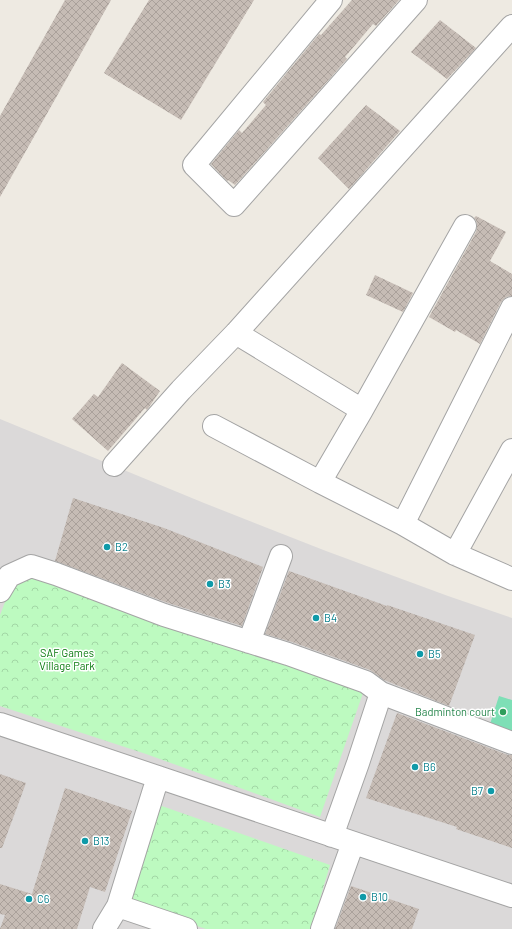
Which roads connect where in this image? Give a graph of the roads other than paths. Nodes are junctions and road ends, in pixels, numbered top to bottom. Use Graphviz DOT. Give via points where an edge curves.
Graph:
graph roads {
  1 [pos="331,0"];
  2 [pos="416,0"];
  3 [pos="512,26"];
  4 [pos="465,226"];
  5 [pos="512,308"];
  6 [pos="236,333"];
  7 [pos="362,410"];
  8 [pos="214,426"];
  9 [pos="512,450"];
  10 [pos="114,465"];
  11 [pos="320,482"];
  12 [pos="403,524"];
  13 [pos="455,554"];
  14 [pos="281,556"];
  15 [pos="512,579"];
  16 [pos="3,580"];
  17 [pos="249,642"];
  18 [pos="381,693"];
  19 [pos="0,724"];
  20 [pos="512,743"];
  21 [pos="158,777"];
  22 [pos="332,836"];
  23 [pos="353,843"];
  24 [pos="510,890"];
  25 [pos="118,906"];
  26 [pos="104,929"];
  27 [pos="186,929"];
  28 [pos="322,929"];
  1 -- 2 [label="street" via="194,165 234,205"];
  3 -- 6 [label="street"];
  4 -- 7 [label="street"];
  5 -- 12 [label="street"];
  6 -- 7 [label="street"];
  6 -- 10 [label="street"];
  7 -- 11 [label="street"];
  8 -- 11 [label="street"];
  9 -- 13 [label="street"];
  11 -- 12 [label="street"];
  12 -- 13 [label="street"];
  13 -- 15 [label="street"];
  14 -- 17 [label="street"];
  16 -- 17 [label="street" via="31,566 164,615"];
  17 -- 18 [label="street" via="366,682"];
  18 -- 20 [label="street"];
  18 -- 22 [label="street"];
  19 -- 21 [label="street"];
  21 -- 22 [label="street"];
  21 -- 25 [label="street"];
  22 -- 23 [label="street"];
  23 -- 24 [label="street"];
  23 -- 28 [label="street"];
  25 -- 26 [label="street"];
  25 -- 27 [label="street"];
}
